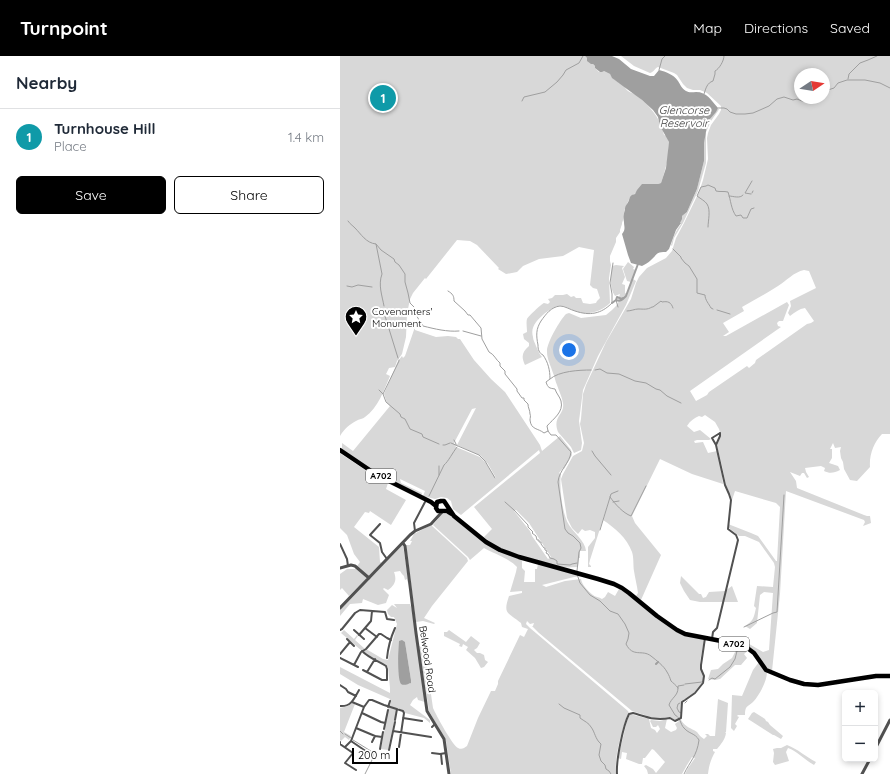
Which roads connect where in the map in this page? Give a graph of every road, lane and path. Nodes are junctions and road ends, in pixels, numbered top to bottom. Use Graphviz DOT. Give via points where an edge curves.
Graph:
graph roads {
  1 [pos="716,445"];
  2 [pos="340,450"];
  3 [pos="425,502"];
  4 [pos="447,506"];
  5 [pos="439,508"];
  6 [pos="452,514"];
  7 [pos="380,524"];
  8 [pos="415,531"];
  9 [pos="403,543"];
  10 [pos="340,546"];
  11 [pos="387,559"];
  12 [pos="348,566"];
  13 [pos="340,568"];
  14 [pos="369,578"];
  15 [pos="340,608"];
  16 [pos="372,611"];
  17 [pos="394,620"];
  18 [pos="365,628"];
  19 [pos="395,628"];
  20 [pos="340,630"];
  21 [pos="354,630"];
  22 [pos="359,635"];
  23 [pos="377,637"];
  24 [pos="705,638"];
  25 [pos="347,639"];
  26 [pos="364,639"];
  27 [pos="391,640"];
  28 [pos="712,640"];
  29 [pos="350,642"];
  30 [pos="354,646"];
  31 [pos="362,651"];
  32 [pos="340,654"];
  33 [pos="340,658"];
  34 [pos="387,658"];
  35 [pos="375,659"];
  36 [pos="354,665"];
  37 [pos="358,668"];
  38 [pos="363,670"];
  39 [pos="367,672"];
  40 [pos="890,676"];
  41 [pos="340,685"];
  42 [pos="359,690"];
  43 [pos="356,696"];
  44 [pos="390,701"];
  45 [pos="352,702"];
  46 [pos="340,706"];
  47 [pos="364,706"];
  48 [pos="388,708"];
  49 [pos="398,709"];
  50 [pos="362,712"];
  51 [pos="403,718"];
  52 [pos="421,720"];
  53 [pos="890,720"];
  54 [pos="385,723"];
  55 [pos="356,728"];
  56 [pos="393,730"];
  57 [pos="401,732"];
  58 [pos="375,736"];
  59 [pos="382,737"];
  60 [pos="431,737"];
  61 [pos="351,740"];
  62 [pos="340,742"];
  63 [pos="372,742"];
  64 [pos="878,743"];
  65 [pos="398,747"];
  66 [pos="345,748"];
  67 [pos="380,749"];
  68 [pos="389,750"];
  69 [pos="432,753"];
  70 [pos="446,753"];
  71 [pos="370,754"];
  72 [pos="441,754"];
  73 [pos="868,762"];
  74 [pos="442,764"];
  75 [pos="355,768"];
  76 [pos="450,774"];
  77 [pos="617,774"];
  78 [pos="862,774"];
  1 -- 1 [label="street" via="720,436 720,433 712,438"];
  1 -- 28 [label="street" via="731,500 728,529 736,534 738,540"];
  2 -- 5 [label="highway, A702" via="378,475"];
  3 -- 8 [label="street" via="414,523"];
  4 -- 5 [label="highway" via="446,509"];
  4 -- 5 [label="highway, A702" via="443,501"];
  4 -- 6 [label="highway, A702"];
  5 -- 6 [label="highway, A702"];
  5 -- 8 [label="street" via="431,524"];
  6 -- 24 [label="highway, A702" via="500,550 622,588 677,630"];
  7 -- 11 [label="street" via="370,535 380,543"];
  8 -- 9 [label="street"];
  9 -- 11 [label="street"];
  9 -- 70 [label="street, Belwood Road" via="428,714 444,739"];
  10 -- 12 [label="street"];
  11 -- 14 [label="street"];
  12 -- 13 [label="street"];
  12 -- 14 [label="street" via="356,566"];
  14 -- 15 [label="street"];
  16 -- 17 [label="street" via="385,612 387,619"];
  16 -- 18 [label="street" via="371,621"];
  16 -- 20 [label="street" via="358,610"];
  18 -- 22 [label="street"];
  18 -- 23 [label="street"];
  19 -- 27 [label="street"];
  21 -- 22 [label="street"];
  22 -- 26 [label="street"];
  23 -- 27 [label="street" via="381,634"];
  23 -- 31 [label="street"];
  24 -- 28 [label="highway, A702"];
  24 -- 77 [label="street" via="701,665 705,678 703,683 695,693 682,702 682,715 679,720 657,720 629,714 617,759"];
  25 -- 29 [label="street"];
  27 -- 34 [label="street"];
  28 -- 40 [label="highway, A702" via="742,645 757,656 766,670 804,684 818,686"];
  29 -- 30 [label="street"];
  29 -- 32 [label="street"];
  31 -- 35 [label="street"];
  31 -- 36 [label="street"];
  33 -- 36 [label="street"];
  35 -- 39 [label="street"];
  35 -- 39 [label="street" via="387,666 387,680"];
  36 -- 37 [label="street"];
  38 -- 39 [label="street"];
  41 -- 43 [label="street"];
  42 -- 43 [label="street"];
  43 -- 45 [label="street"];
  44 -- 48 [label="street"];
  45 -- 46 [label="street"];
  45 -- 47 [label="street"];
  47 -- 48 [label="street" via="370,700"];
  47 -- 50 [label="street"];
  48 -- 49 [label="street"];
  48 -- 54 [label="street"];
  49 -- 51 [label="street" via="404,712"];
  49 -- 56 [label="street"];
  50 -- 54 [label="street"];
  50 -- 55 [label="street"];
  51 -- 52 [label="street"];
  51 -- 57 [label="street"];
  53 -- 64 [label="street"];
  54 -- 59 [label="street"];
  55 -- 58 [label="street"];
  55 -- 61 [label="street"];
  56 -- 57 [label="street"];
  56 -- 68 [label="street"];
  57 -- 60 [label="street"];
  57 -- 65 [label="street"];
  58 -- 59 [label="street"];
  58 -- 63 [label="street"];
  59 -- 67 [label="street"];
  61 -- 66 [label="street"];
  61 -- 71 [label="street"];
  62 -- 66 [label="street"];
  66 -- 75 [label="street" via="353,753 345,763"];
  69 -- 72 [label="street"];
  70 -- 72 [label="street"];
  70 -- 76 [label="street, Belwood Road"];
  72 -- 74 [label="street"];
  73 -- 78 [label="street"];
}
